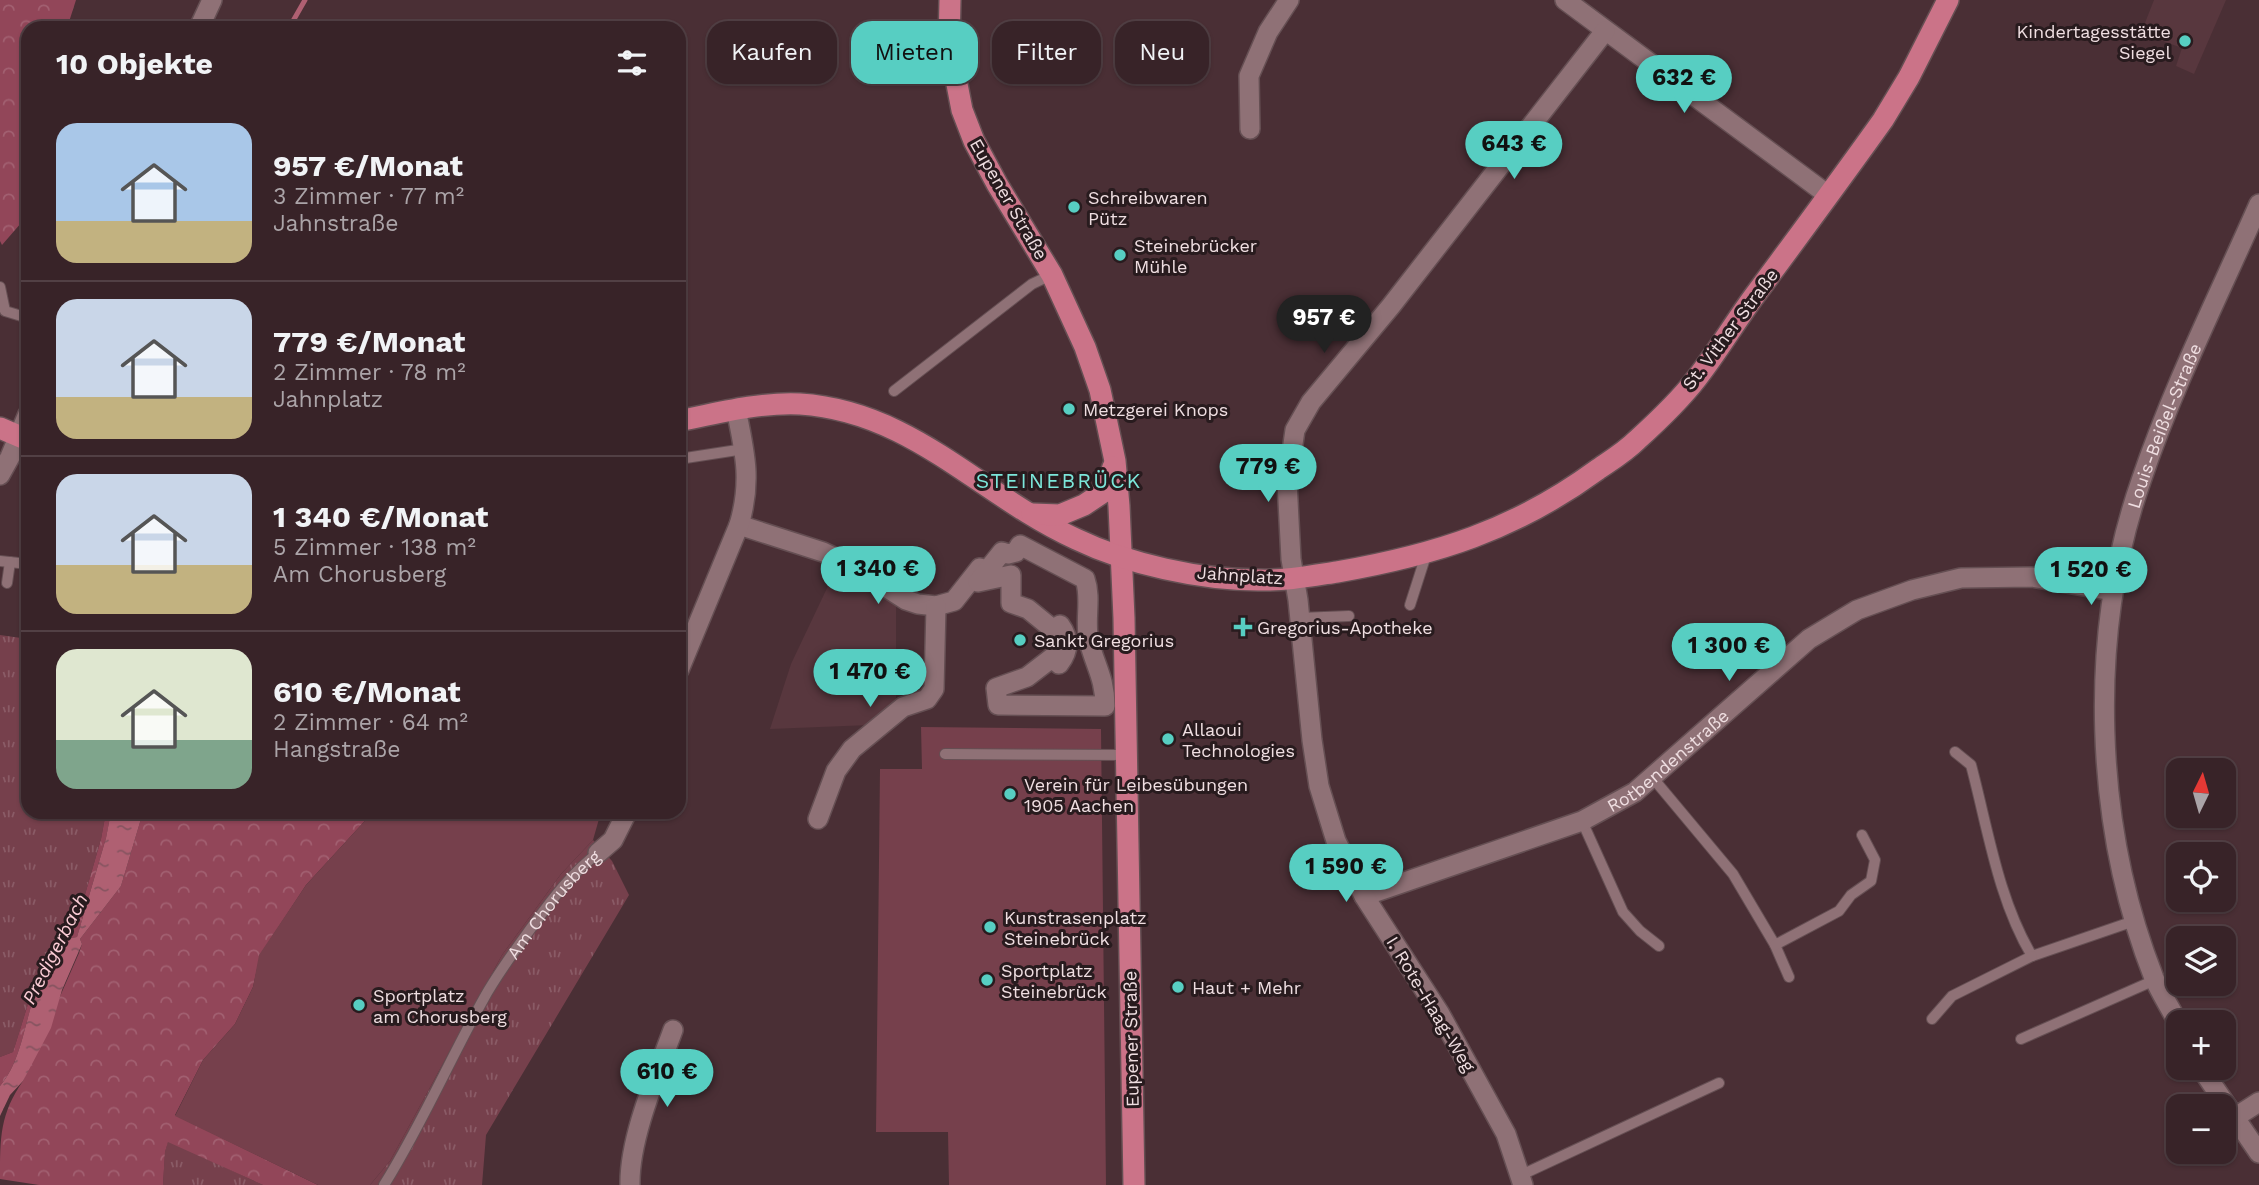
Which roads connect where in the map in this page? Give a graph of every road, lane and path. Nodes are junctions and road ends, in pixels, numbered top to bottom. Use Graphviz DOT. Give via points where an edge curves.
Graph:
graph roads {
  1 [pos="212,0"];
  2 [pos="950,0"];
  3 [pos="1289,0"];
  4 [pos="1566,0"];
  5 [pos="1948,0"];
  6 [pos="202,21"];
  7 [pos="1605,32"];
  8 [pos="1250,129"];
  9 [pos="1828,195"];
  10 [pos="2259,204"];
  11 [pos="1052,275"];
  12 [pos="0,287"];
  13 [pos="21,316"];
  14 [pos="894,391"];
  15 [pos="736,409"];
  16 [pos="686,420"];
  17 [pos="16,435"];
  18 [pos="744,449"];
  19 [pos="686,458"];
  20 [pos="1115,461"];
  21 [pos="0,475"];
  22 [pos="1028,514"];
  23 [pos="739,525"];
  24 [pos="1427,552"];
  25 [pos="991,555"];
  26 [pos="1122,556"];
  27 [pos="1048,560"];
  28 [pos="5,562"];
  29 [pos="1294,579"];
  30 [pos="7,583"];
  31 [pos="2113,591"];
  32 [pos="1410,605"];
  33 [pos="936,606"];
  34 [pos="1349,616"];
  35 [pos="1300,618"];
  36 [pos="686,653"];
  37 [pos="1955,752"];
  38 [pos="945,754"];
  39 [pos="1127,755"];
  40 [pos="1652,777"];
  41 [pos="624,819"];
  42 [pos="818,819"];
  43 [pos="1582,821"];
  44 [pos="1862,835"];
  45 [pos="598,853"];
  46 [pos="1364,896"];
  47 [pos="2134,921"];
  48 [pos="1775,945"];
  49 [pos="1659,946"];
  50 [pos="2032,956"];
  51 [pos="1789,978"];
  52 [pos="2155,980"];
  53 [pos="2171,1010"];
  54 [pos="1933,1019"];
  55 [pos="673,1030"];
  56 [pos="2021,1039"];
  57 [pos="1719,1083"];
  58 [pos="2259,1102"];
  59 [pos="2236,1117"];
  60 [pos="2236,1121"];
  61 [pos="2259,1153"];
  62 [pos="1521,1180"];
  63 [pos="384,1185"];
  64 [pos="631,1185"];
  65 [pos="1134,1185"];
  1 -- 6 [label="street"];
  2 -- 11 [label="main road, Eupener Straße" via="949,43 962,110 997,184"];
  3 -- 8 [label="street" via="1268,32 1250,76"];
  4 -- 7 [label="street"];
  5 -- 9 [label="main road, St. Vither Straße" via="1883,120"];
  7 -- 9 [label="street"];
  7 -- 29 [label="street, Jahnplatz" via="1311,402 1295,430 1286,463"];
  9 -- 24 [label="main road, St. Vither Straße" via="1696,379 1635,442 1523,517"];
  10 -- 31 [label="street, Louis-Beißel-Straße" via="2141,481"];
  11 -- 14 [label="lane, Eupener Straße" via="1032,284"];
  11 -- 20 [label="main road, Eupener Straße" via="1100,390"];
  12 -- 13 [label="lane" via="5,311"];
  15 -- 16 [label="main road, Jahnplatz"];
  15 -- 18 [label="street"];
  15 -- 22 [label="main road, Jahnplatz" via="798,404 866,416 910,436"];
  17 -- 21 [label="street"];
  18 -- 19 [label="lane"];
  18 -- 23 [label="street" via="748,484"];
  20 -- 22 [label="main road" via="1105,491 1084,505 1060,515"];
  20 -- 26 [label="main road, Eupener Straße"];
  22 -- 26 [label="main road, Jahnplatz" via="1077,540"];
  23 -- 33 [label="street" via="823,552 906,600"];
  23 -- 36 [label="street"];
  24 -- 29 [label="main road, St. Vither Straße"];
  24 -- 32 [label="lane"];
  25 -- 33 [label="street" via="954,601"];
  26 -- 29 [label="main road, Jahnplatz" via="1212,577"];
  26 -- 39 [label="main road, Eupener Straße"];
  27 -- 27 [label="street" via="1020,545 1016,552 1002,552 978,582 1011,575 1011,603 1028,609 1055,631 1060,625 1068,642 1059,664 1054,657 1027,677 996,688 998,705 1105,706 1105,686 1088,639 1088,588 1084,579"];
  28 -- 30 [label="lane"];
  29 -- 35 [label="street, I. Rote-Haag-Weg"];
  31 -- 40 [label="street, Rotbendenstraße" via="2032,578 1961,579 1857,610 1809,639"];
  31 -- 47 [label="street, Louis-Beißel-Straße" via="2104,678 2104,750"];
  33 -- 42 [label="street" via="934,689 927,699 904,707 852,749 836,771"];
  34 -- 35 [label="lane"];
  35 -- 46 [label="street, I. Rote-Haag-Weg" via="1319,786 1336,841"];
  37 -- 50 [label="lane" via="1971,765 2004,895 2017,932"];
  38 -- 39 [label="lane"];
  39 -- 65 [label="main road, Eupener Straße"];
  40 -- 43 [label="street, Rotbendenstraße" via="1635,792"];
  40 -- 48 [label="lane" via="1733,874"];
  41 -- 45 [label="street, Am Chorusberg" via="613,840"];
  43 -- 46 [label="street, Rotbendenstraße"];
  43 -- 49 [label="lane" via="1623,912"];
  44 -- 48 [label="lane" via="1875,860 1871,881 1839,911"];
  45 -- 63 [label="lane, Am Chorusberg" via="559,890 516,948 484,998"];
  46 -- 62 [label="street, I. Rote-Haag-Weg" via="1453,1038 1506,1134"];
  47 -- 50 [label="lane"];
  47 -- 52 [label="street, Louis-Beißel-Straße"];
  48 -- 51 [label="lane"];
  50 -- 54 [label="lane" via="1952,996"];
  52 -- 53 [label="street, Louis-Beißel-Straße"];
  52 -- 56 [label="lane"];
  55 -- 64 [label="street" via="637,1137"];
  57 -- 62 [label="lane"];
  58 -- 59 [label="street"];
  60 -- 61 [label="street"];
}
